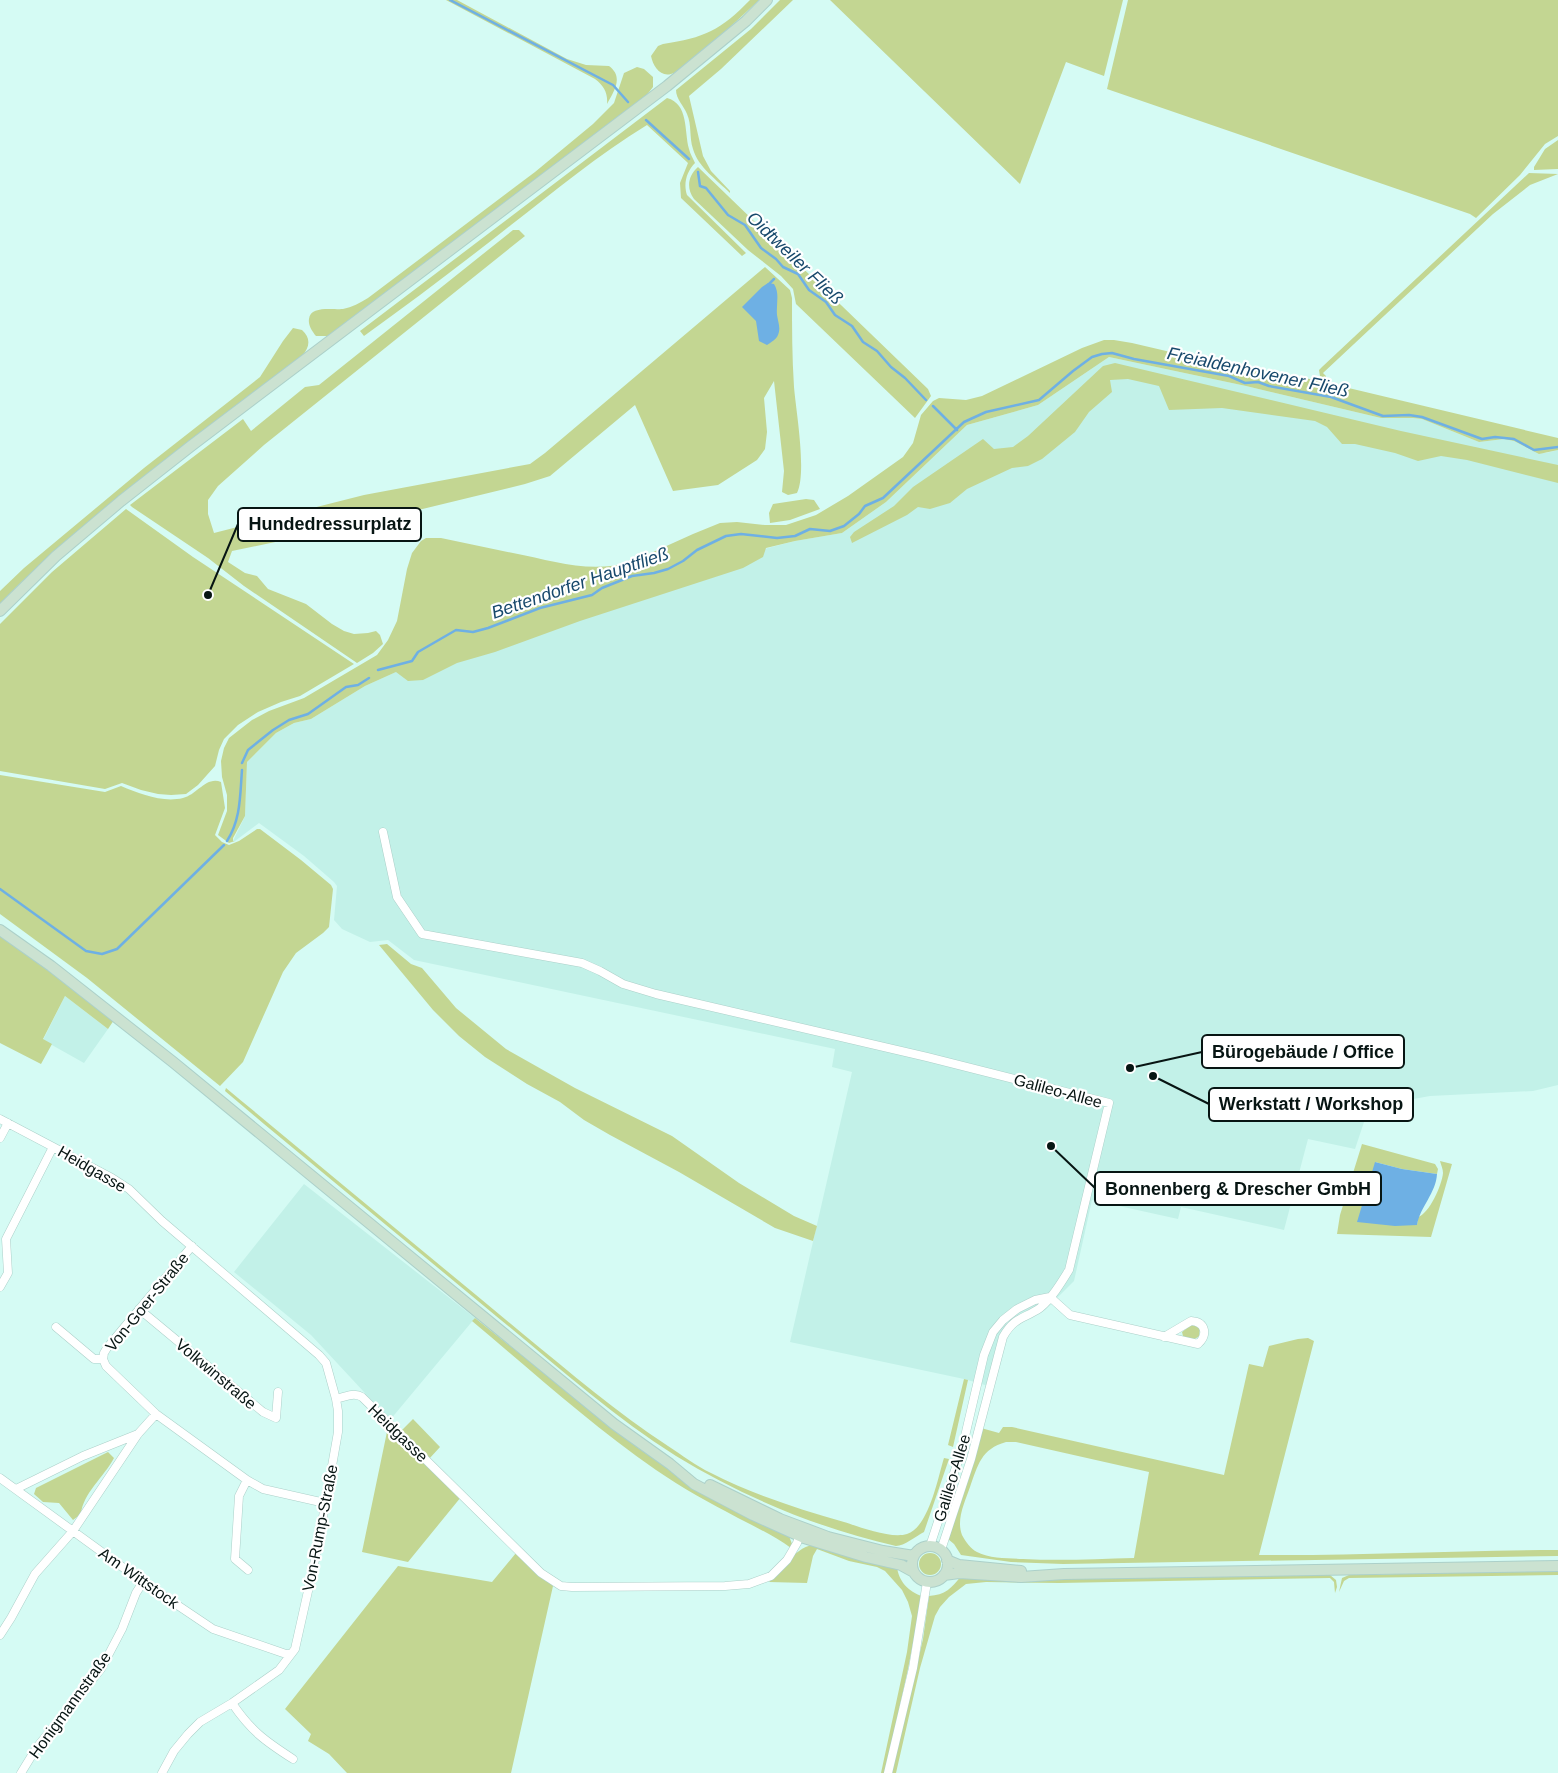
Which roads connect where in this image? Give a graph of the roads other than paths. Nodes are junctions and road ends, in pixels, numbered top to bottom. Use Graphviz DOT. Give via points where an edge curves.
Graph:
graph roads {
  1 [pos="767,0"];
  2 [pos="0,611"];
  3 [pos="383,832"];
  4 [pos="0,930"];
  5 [pos="4,1121"];
  6 [pos="0,1138"];
  7 [pos="53,1147"];
  8 [pos="192,1246"];
  9 [pos="0,1287"];
  10 [pos="1050,1297"];
  11 [pos="139,1309"];
  12 [pos="56,1327"];
  13 [pos="1164,1338"];
  14 [pos="103,1359"];
  15 [pos="278,1392"];
  16 [pos="336,1399"];
  17 [pos="156,1414"];
  18 [pos="138,1434"];
  19 [pos="0,1478"];
  20 [pos="247,1480"];
  21 [pos="16,1489"];
  22 [pos="326,1503"];
  23 [pos="73,1531"];
  24 [pos="801,1532"];
  25 [pos="936,1548"];
  26 [pos="914,1556"];
  27 [pos="947,1560"];
  28 [pos="1558,1566"];
  29 [pos="248,1570"];
  30 [pos="912,1571"];
  31 [pos="1064,1574"];
  32 [pos="944,1575"];
  33 [pos="143,1582"];
  34 [pos="927,1582"];
  35 [pos="0,1635"];
  36 [pos="290,1654"];
  37 [pos="232,1703"];
  38 [pos="293,1758"];
  39 [pos="21,1773"];
  40 [pos="162,1773"];
  41 [pos="888,1773"];
  1 -- 2 [label="street" via="667,86 121,501 56,556"];
  3 -- 10 [label="street, Galileo-Allee" via="397,897 422,934 582,963 624,984 656,994 1109,1103 1069,1270"];
  4 -- 24 [label="street" via="143,1037 614,1424 670,1464"];
  5 -- 6 [label="street"];
  5 -- 7 [label="street, Heidgasse"];
  7 -- 8 [label="street, Heidgasse" via="129,1189"];
  7 -- 9 [label="street" via="6,1238 8,1273"];
  8 -- 11 [label="street, Von-Goer-Straße"];
  8 -- 16 [label="street, Heidgasse" via="326,1363"];
  10 -- 13 [label="street" via="1070,1315"];
  10 -- 25 [label="street, Galileo-Allee" via="1040,1308 1011,1325 1003,1337 971,1459"];
  10 -- 25 [label="street, Galileo-Allee" via="1017,1309 993,1332 984,1355"];
  11 -- 14 [label="street, Von-Goer-Straße" via="106,1348"];
  11 -- 15 [label="street, Volkwinstraße" via="263,1412 276,1418"];
  12 -- 14 [label="street" via="94,1360"];
  13 -- 13 [label="street" via="1198,1344 1205,1333 1196,1321 1191,1321"];
  14 -- 17 [label="street" via="106,1366"];
  16 -- 22 [label="street, Von-Rump-Straße" via="338,1432"];
  16 -- 24 [label="street, Heidgasse" via="352,1395 362,1397 541,1572 561,1586 749,1584 771,1576 787,1560"];
  17 -- 18 [label="street"];
  17 -- 20 [label="street"];
  18 -- 21 [label="street" via="83,1456"];
  18 -- 23 [label="street"];
  19 -- 21 [label="street, Am Wittstock"];
  20 -- 22 [label="street" via="263,1489"];
  20 -- 29 [label="street" via="239,1496 235,1559"];
  21 -- 23 [label="street, Am Wittstock"];
  22 -- 36 [label="street, Von-Rump-Straße" via="298,1639"];
  23 -- 33 [label="street, Am Wittstock"];
  23 -- 35 [label="street" via="35,1574"];
  24 -- 26 [label="street"];
  24 -- 30 [label="street"];
  25 -- 26 [label="street" via="922,1547"];
  25 -- 27 [label="street"];
  26 -- 30 [label="street"];
  27 -- 31 [label="street" via="959,1565"];
  27 -- 32 [label="street" via="948,1568"];
  28 -- 31 [label="street"];
  30 -- 34 [label="street" via="917,1578"];
  31 -- 32 [label="street" via="1021,1577 959,1572"];
  32 -- 34 [label="street" via="937,1581"];
  33 -- 36 [label="street, Am Wittstock" via="213,1629"];
  33 -- 39 [label="street, Honigmannstraße" via="101,1669 37,1747"];
  34 -- 41 [label="street" via="913,1668"];
  36 -- 37 [label="street, Von-Rump-Straße" via="279,1670"];
  37 -- 38 [label="street" via="263,1740"];
  37 -- 40 [label="street, Von-Rump-Straße" via="200,1722 174,1751"];
}
